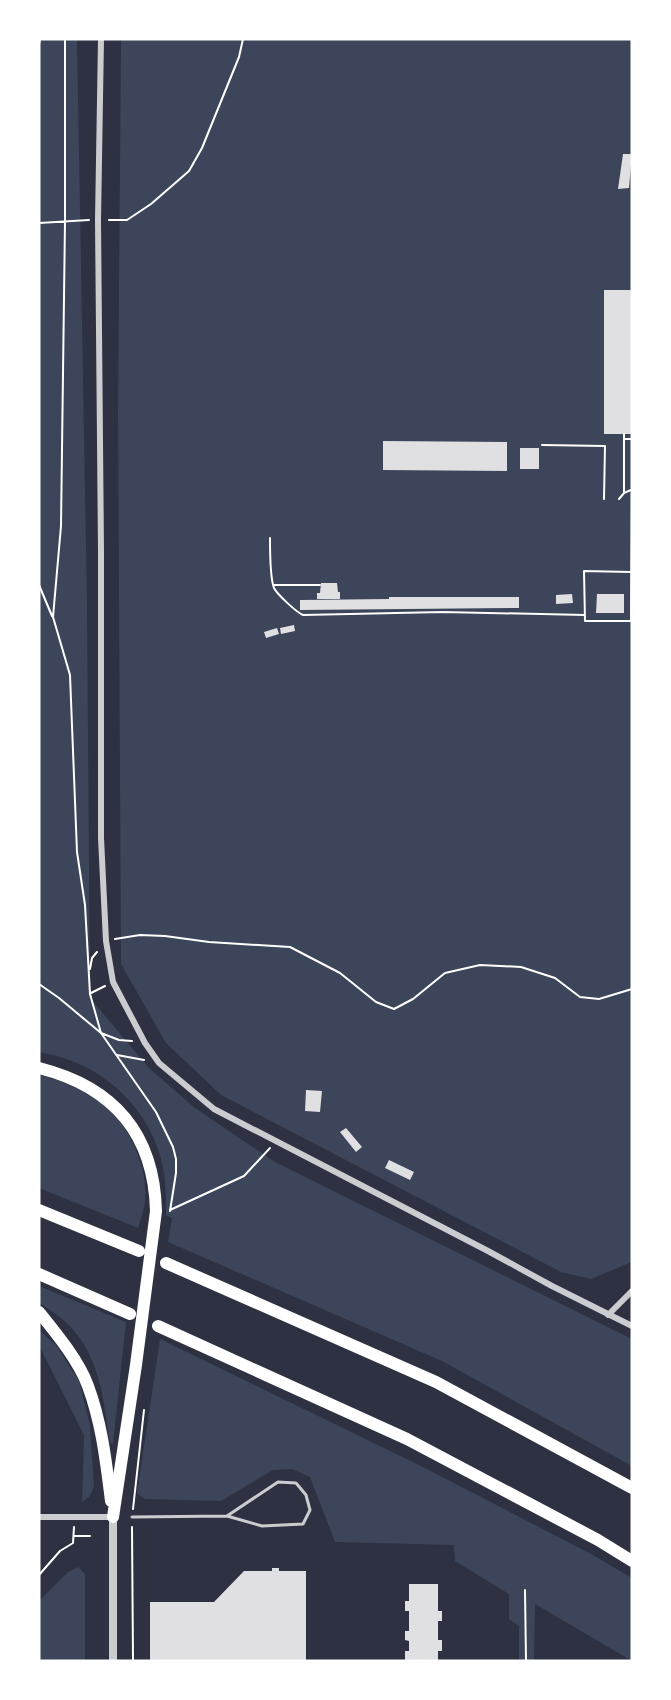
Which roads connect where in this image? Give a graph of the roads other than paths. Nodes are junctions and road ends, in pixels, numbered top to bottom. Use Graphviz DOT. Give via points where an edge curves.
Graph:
graph roads {
  1 [pos="101,39"];
  2 [pos="39,1068"];
  3 [pos="39,1210"];
  4 [pos="139,1251"];
  5 [pos="166,1263"];
  6 [pos="39,1274"];
  7 [pos="632,1292"];
  8 [pos="39,1312"];
  9 [pos="130,1314"];
  10 [pos="609,1315"];
  11 [pos="158,1326"];
  12 [pos="632,1326"];
  13 [pos="632,1488"];
  14 [pos="227,1516"];
  15 [pos="39,1517"];
  16 [pos="113,1517"];
  17 [pos="132,1517"];
  18 [pos="632,1561"];
  19 [pos="113,1661"];
  1 -- 10 [label="street" via="101,827 106,941 113,982 159,1063 214,1109"];
  2 -- 16 [label="highway" via="76,1080 123,1114 135,1131 152,1173 156,1211"];
  3 -- 4 [label="highway"];
  5 -- 13 [label="highway" via="436,1382"];
  6 -- 9 [label="highway"];
  7 -- 10 [label="street"];
  8 -- 16 [label="highway" via="88,1384 102,1435"];
  10 -- 12 [label="street"];
  11 -- 18 [label="highway" via="407,1439"];
  14 -- 14 [label="lane" via="262,1526 303,1524 310,1510 306,1495 296,1483 278,1482"];
  14 -- 17 [label="lane"];
  15 -- 16 [label="street"];
  16 -- 19 [label="street"];
}
